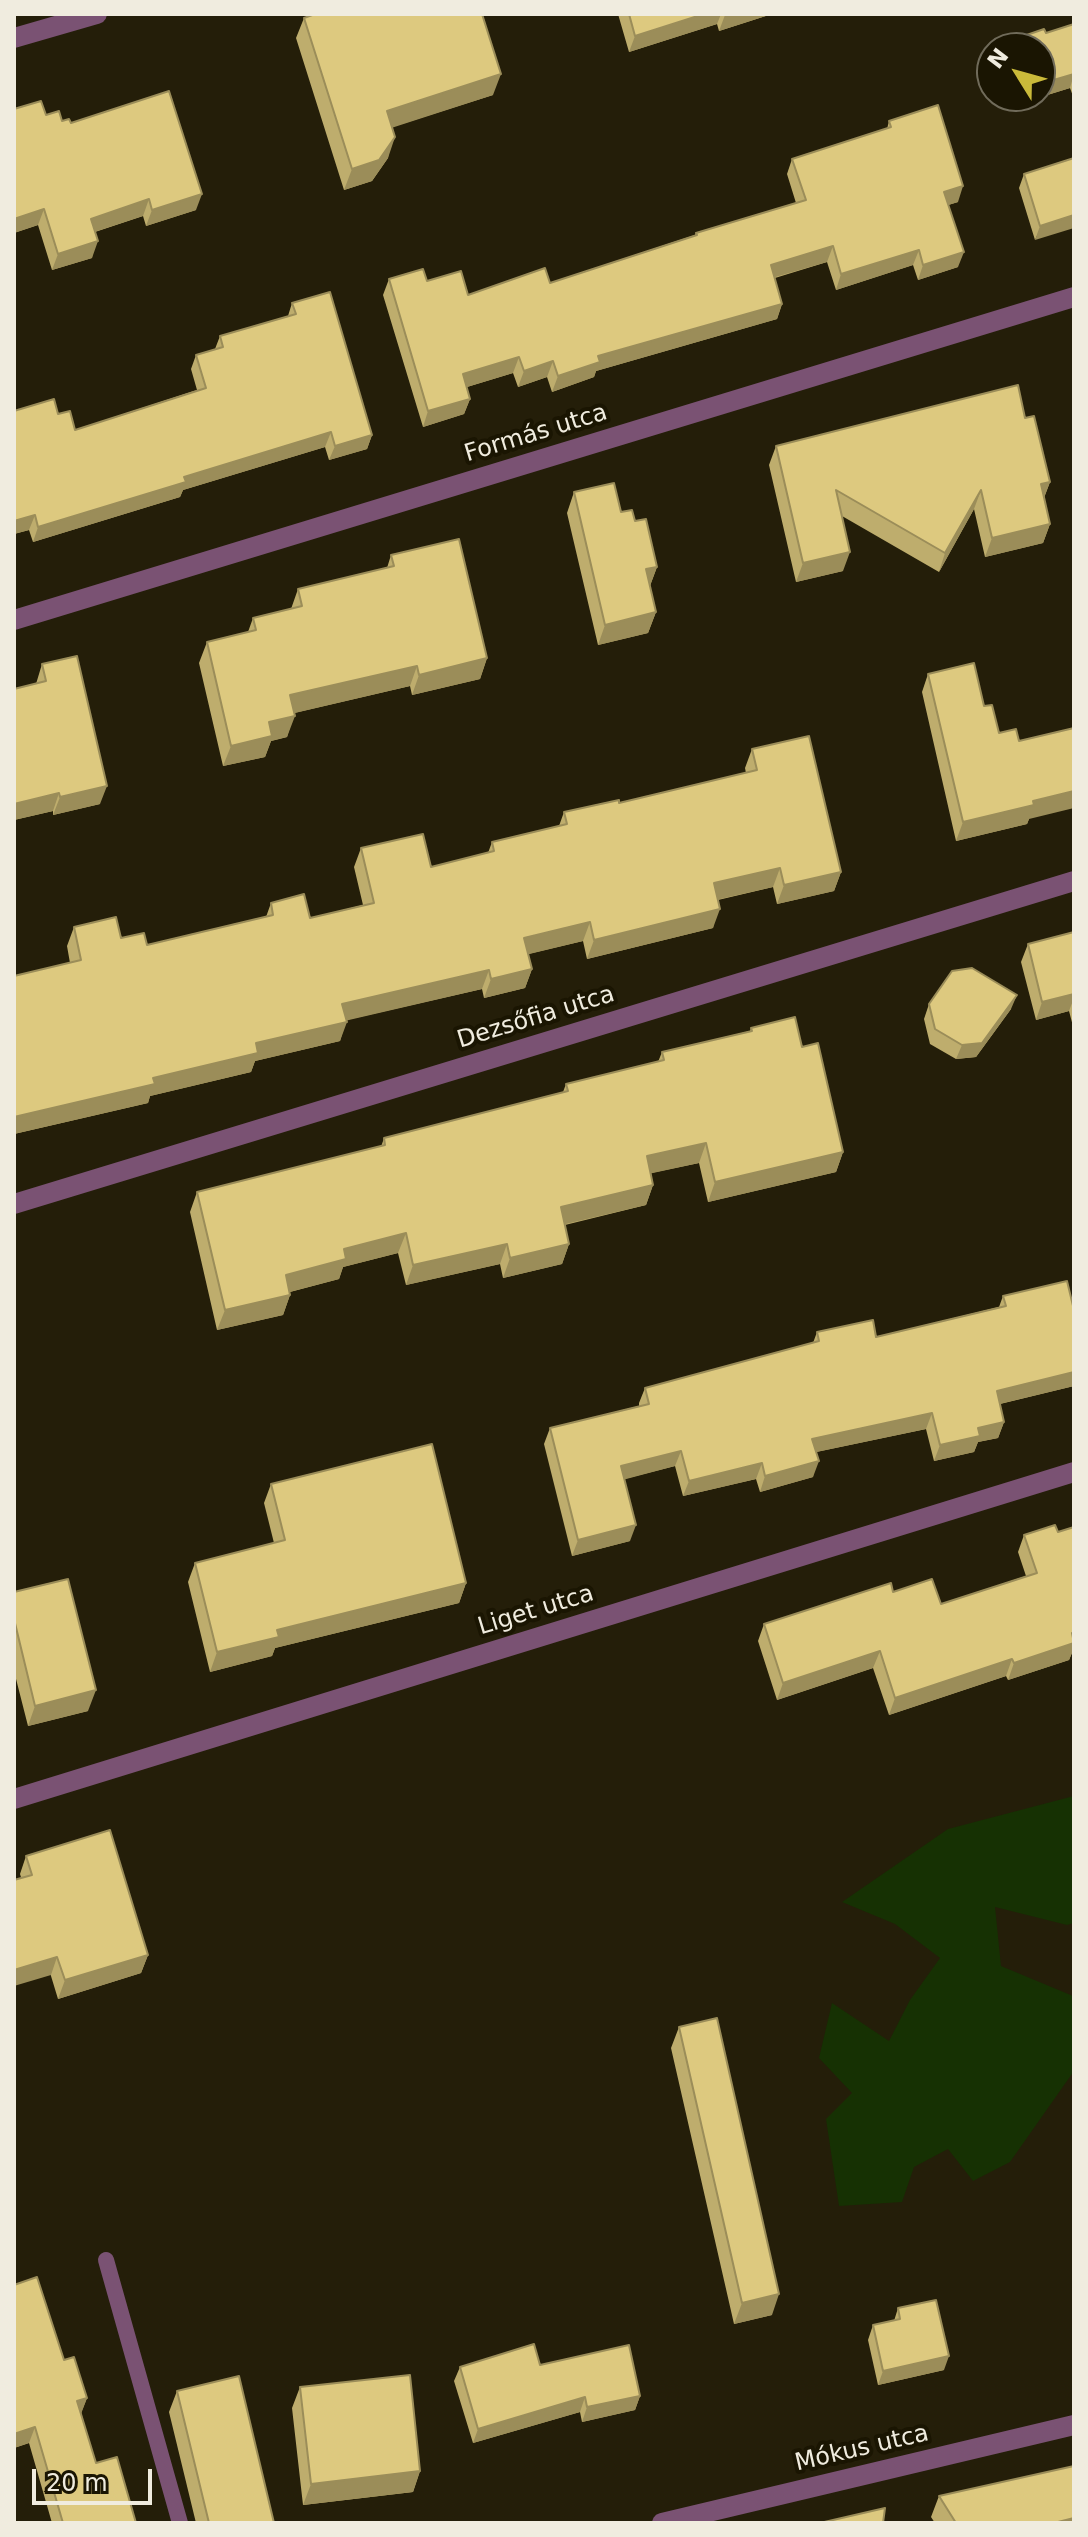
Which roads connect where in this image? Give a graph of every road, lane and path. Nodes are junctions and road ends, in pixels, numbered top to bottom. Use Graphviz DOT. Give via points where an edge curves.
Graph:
graph roads {
  1 [pos="97,14"];
  2 [pos="14,38"];
  3 [pos="1074,297"];
  4 [pos="14,620"];
  5 [pos="1074,881"];
  6 [pos="14,1204"];
  7 [pos="1074,1472"];
  8 [pos="14,1799"];
  9 [pos="106,2260"];
  10 [pos="1074,2425"];
  11 [pos="180,2523"];
  12 [pos="662,2523"];
  1 -- 2 [label="street"];
  3 -- 4 [label="street, Formás utca"];
  5 -- 6 [label="street, Dezsőfia utca"];
  7 -- 8 [label="street, Liget utca"];
  9 -- 11 [label="lane"];
  10 -- 12 [label="street, Mókus utca"];
}
